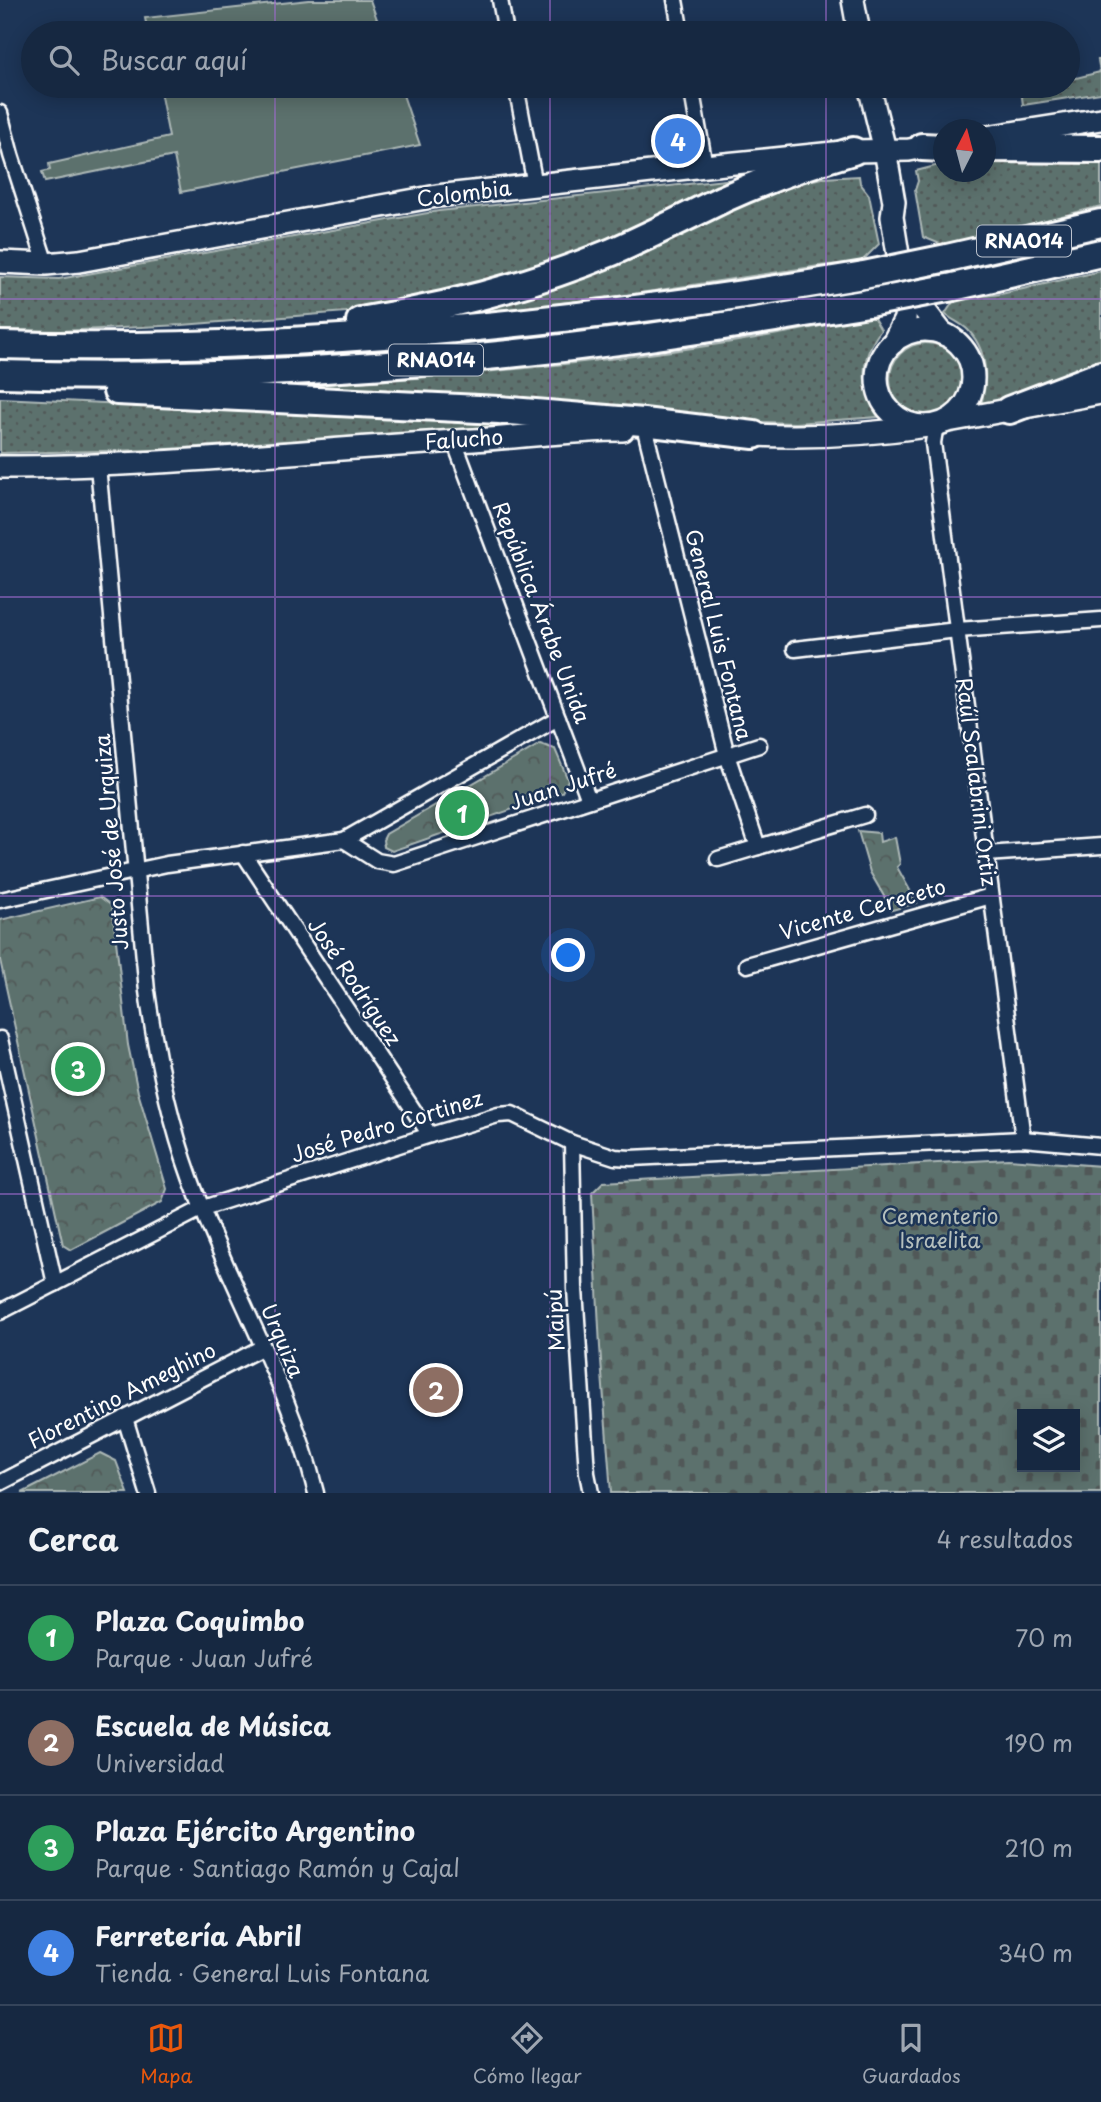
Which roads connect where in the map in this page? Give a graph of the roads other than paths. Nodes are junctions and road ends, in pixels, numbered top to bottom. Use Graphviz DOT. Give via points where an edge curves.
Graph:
graph roads {
  1 [pos="500,0"];
  2 [pos="675,0"];
  3 [pos="853,0"];
  4 [pos="504,21"];
  5 [pos="679,21"];
  6 [pos="857,21"];
  7 [pos="518,98"];
  8 [pos="693,98"];
  9 [pos="872,98"];
  10 [pos="0,113"];
  11 [pos="1101,119"];
  12 [pos="996,135"];
  13 [pos="933,146"];
  14 [pos="996,148"];
  15 [pos="1101,149"];
  16 [pos="885,150"];
  17 [pos="853,151"];
  18 [pos="705,166"];
  19 [pos="535,185"];
  20 [pos="894,202"];
  21 [pos="1101,223"];
  22 [pos="1101,253"];
  23 [pos="0,262"];
  24 [pos="46,264"];
  25 [pos="943,334"];
  26 [pos="229,343"];
  27 [pos="893,343"];
  28 [pos="0,345"];
  29 [pos="0,374"];
  30 [pos="1101,375"];
  31 [pos="0,383"];
  32 [pos="1101,393"];
  33 [pos="1009,410"];
  34 [pos="936,424"];
  35 [pos="645,430"];
  36 [pos="754,435"];
  37 [pos="454,441"];
  38 [pos="98,466"];
  39 [pos="0,467"];
  40 [pos="1101,621"];
  41 [pos="957,630"];
  42 [pos="795,649"];
  43 [pos="558,718"];
  44 [pos="759,745"];
  45 [pos="727,755"];
  46 [pos="589,800"];
  47 [pos="865,815"];
  48 [pos="344,840"];
  49 [pos="1101,846"];
  50 [pos="758,847"];
  51 [pos="243,853"];
  52 [pos="986,854"];
  53 [pos="718,859"];
  54 [pos="135,870"];
  55 [pos="991,896"];
  56 [pos="0,900"];
  57 [pos="747,965"];
  58 [pos="0,1039"];
  59 [pos="2,1059"];
  60 [pos="430,1135"];
  61 [pos="1023,1139"];
  62 [pos="572,1143"];
  63 [pos="1101,1146"];
  64 [pos="202,1208"];
  65 [pos="55,1284"];
  66 [pos="0,1312"];
  67 [pos="263,1346"];
  68 [pos="125,1418"];
  69 [pos="0,1483"];
  70 [pos="148,1493"];
  71 [pos="316,1493"];
  72 [pos="591,1493"];
  1 -- 4 [label="street"];
  2 -- 5 [label="street"];
  3 -- 6 [label="street"];
  7 -- 19 [label="street"];
  8 -- 18 [label="street"];
  9 -- 16 [label="street"];
  10 -- 24 [label="street"];
  11 -- 12 [label="street"];
  13 -- 16 [label="street, Colombia"];
  14 -- 15 [label="highway"];
  16 -- 17 [label="street, Colombia"];
  16 -- 20 [label="street"];
  17 -- 18 [label="street, Colombia"];
  17 -- 26 [label="highway" via="760,183 613,251 509,289 410,314"];
  18 -- 19 [label="street, Colombia"];
  19 -- 24 [label="street, Colombia" via="437,196"];
  20 -- 25 [label="street" via="903,216 922,307"];
  20 -- 27 [label="street" via="892,217 906,304 905,319"];
  21 -- 26 [label="highway, RNA014, bridge" via="863,275 723,298 512,325"];
  22 -- 29 [label="highway, RNA014, bridge" via="869,303 635,339 314,369"];
  23 -- 24 [label="street, Colombia"];
  25 -- 27 [label="street" via="917,331"];
  25 -- 34 [label="street" via="965,351 973,378 965,405"];
  26 -- 28 [label="highway, RNA014"];
  27 -- 34 [label="street" via="880,363 881,397 907,422"];
  30 -- 33 [label="highway"];
  31 -- 36 [label="highway" via="499,410"];
  32 -- 33 [label="street, Falucho"];
  33 -- 34 [label="street, Falucho"];
  34 -- 36 [label="street, Falucho" via="877,433"];
  34 -- 41 [label="street, Raúl Scalabrini Ortiz" via="933,443"];
  35 -- 36 [label="street, Falucho"];
  35 -- 37 [label="street, Falucho"];
  35 -- 45 [label="street, General Luis Fontana"];
  37 -- 38 [label="street, Falucho"];
  37 -- 43 [label="street, República Árabe Unida"];
  38 -- 39 [label="street, Falucho"];
  38 -- 54 [label="street, Justo José de Urquiza"];
  40 -- 41 [label="street"];
  41 -- 42 [label="street"];
  41 -- 52 [label="street, Raúl Scalabrini Ortiz"];
  43 -- 46 [label="street, República Árabe Unida"];
  43 -- 48 [label="street"];
  44 -- 45 [label="street, Juan Jufré"];
  45 -- 46 [label="street, Juan Jufré"];
  45 -- 50 [label="street, General Luis Fontana"];
  46 -- 48 [label="street, Juan Jufré" via="394,864 377,861"];
  47 -- 50 [label="street"];
  48 -- 51 [label="street"];
  49 -- 52 [label="street"];
  50 -- 53 [label="street"];
  51 -- 54 [label="street"];
  51 -- 60 [label="street, José Rodríguez"];
  52 -- 55 [label="street, Raúl Scalabrini Ortiz"];
  54 -- 56 [label="street"];
  54 -- 64 [label="street, Justo José de Urquiza" via="160,1077"];
  55 -- 57 [label="street, Vicente Cereceto"];
  55 -- 61 [label="street, Raúl Scalabrini Ortiz"];
  58 -- 59 [label="street"];
  59 -- 65 [label="street"];
  60 -- 62 [label="street, José Pedro Cortinez" via="512,1114"];
  60 -- 64 [label="street, José Pedro Cortinez"];
  61 -- 62 [label="street, José Pedro Cortinez" via="631,1158"];
  61 -- 63 [label="street, José Pedro Cortinez"];
  62 -- 72 [label="street, Maipú" via="576,1302"];
  64 -- 65 [label="street, José Pedro Cortinez"];
  64 -- 67 [label="street, Urquiza"];
  65 -- 66 [label="street, José Pedro Cortinez"];
  67 -- 68 [label="street, Florentino Ameghino"];
  67 -- 71 [label="street, Urquiza" via="300,1437"];
  68 -- 69 [label="street, Florentino Ameghino"];
  68 -- 70 [label="street"];
}
